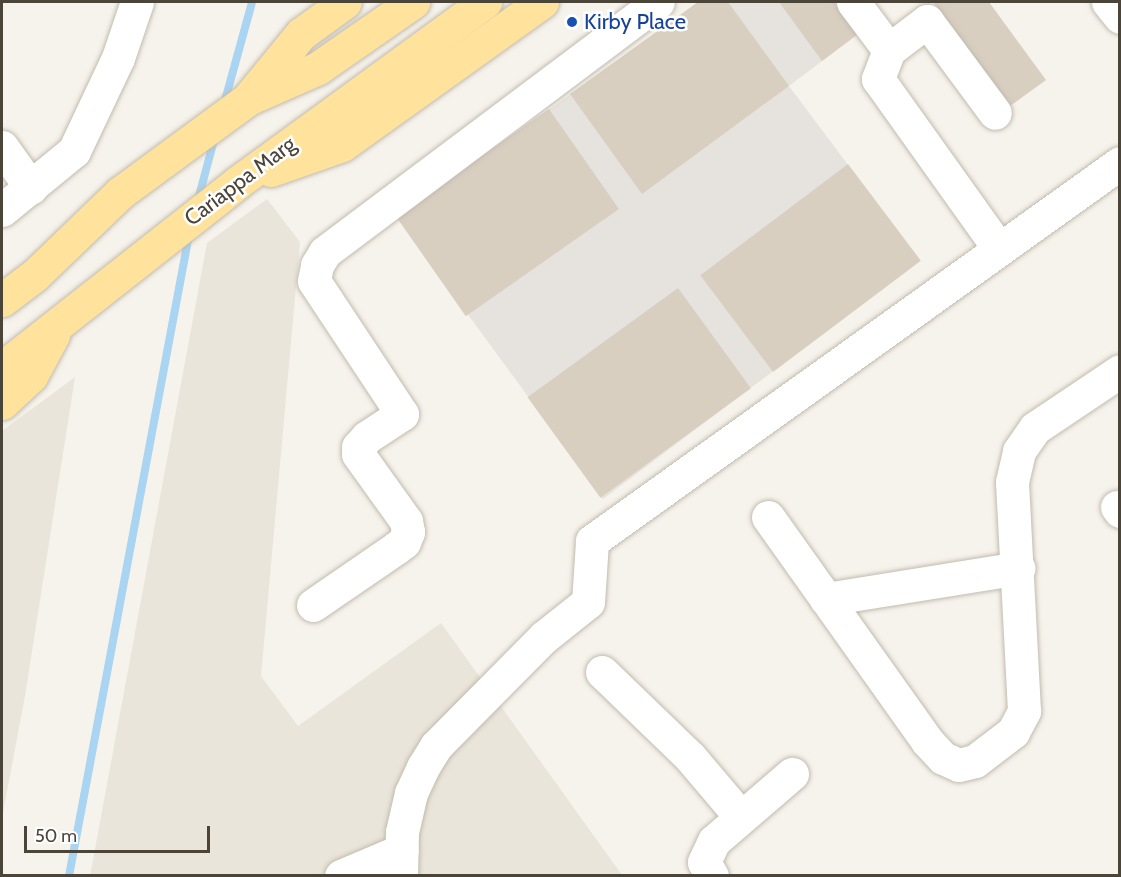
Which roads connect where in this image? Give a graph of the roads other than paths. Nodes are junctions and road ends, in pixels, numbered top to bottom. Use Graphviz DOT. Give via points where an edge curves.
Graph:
graph roads {
  1 [pos="137,2"];
  2 [pos="345,2"];
  3 [pos="413,2"];
  4 [pos="485,2"];
  5 [pos="542,2"];
  6 [pos="658,2"];
  7 [pos="853,2"];
  8 [pos="1108,2"];
  9 [pos="920,11"];
  10 [pos="1119,17"];
  11 [pos="889,50"];
  12 [pos="248,99"];
  13 [pos="995,113"];
  14 [pos="2,147"];
  15 [pos="1119,163"];
  16 [pos="238,182"];
  17 [pos="31,188"];
  18 [pos="2,210"];
  19 [pos="68,243"];
  20 [pos="998,247"];
  21 [pos="2,271"];
  22 [pos="2,300"];
  23 [pos="57,328"];
  24 [pos="2,368"];
  25 [pos="1119,371"];
  26 [pos="2,403"];
  27 [pos="768,517"];
  28 [pos="1019,568"];
  29 [pos="826,599"];
  30 [pos="313,605"];
  31 [pos="602,672"];
  32 [pos="792,774"];
  33 [pos="740,816"];
  34 [pos="402,863"];
  35 [pos="340,876"];
  36 [pos="712,876"];
  1 -- 17 [label="street" via="118,58 74,151"];
  2 -- 12 [label="main road" via="301,34"];
  3 -- 12 [label="main road" via="318,68"];
  4 -- 16 [label="main road, Cariappa Marg"];
  5 -- 16 [label="main road" via="342,145"];
  6 -- 30 [label="street" via="325,252 317,265 314,281 402,414 367,437 358,447 358,454 406,521 408,532 404,542"];
  7 -- 11 [label="street"];
  8 -- 10 [label="street"];
  9 -- 11 [label="street"];
  9 -- 13 [label="street"];
  11 -- 20 [label="street" via="878,79"];
  12 -- 19 [label="main road" via="120,193"];
  14 -- 17 [label="street"];
  15 -- 20 [label="street"];
  16 -- 23 [label="main road, Cariappa Marg" via="125,268"];
  17 -- 18 [label="street"];
  19 -- 21 [label="main road"];
  19 -- 22 [label="main road"];
  20 -- 34 [label="street" via="592,541 588,602 544,637 436,746 411,793"];
  23 -- 24 [label="main road, Cariappa Marg"];
  23 -- 26 [label="main road" via="31,376"];
  25 -- 28 [label="street" via="1035,428 1019,451 1012,482"];
  27 -- 29 [label="street"];
  28 -- 29 [label="street"];
  28 -- 29 [label="street" via="1024,711 1013,732 975,761 959,765 943,758 927,741"];
  31 -- 33 [label="street" via="690,757"];
  32 -- 33 [label="street"];
  33 -- 36 [label="street" via="706,852 704,862"];
  34 -- 35 [label="street"];
}
